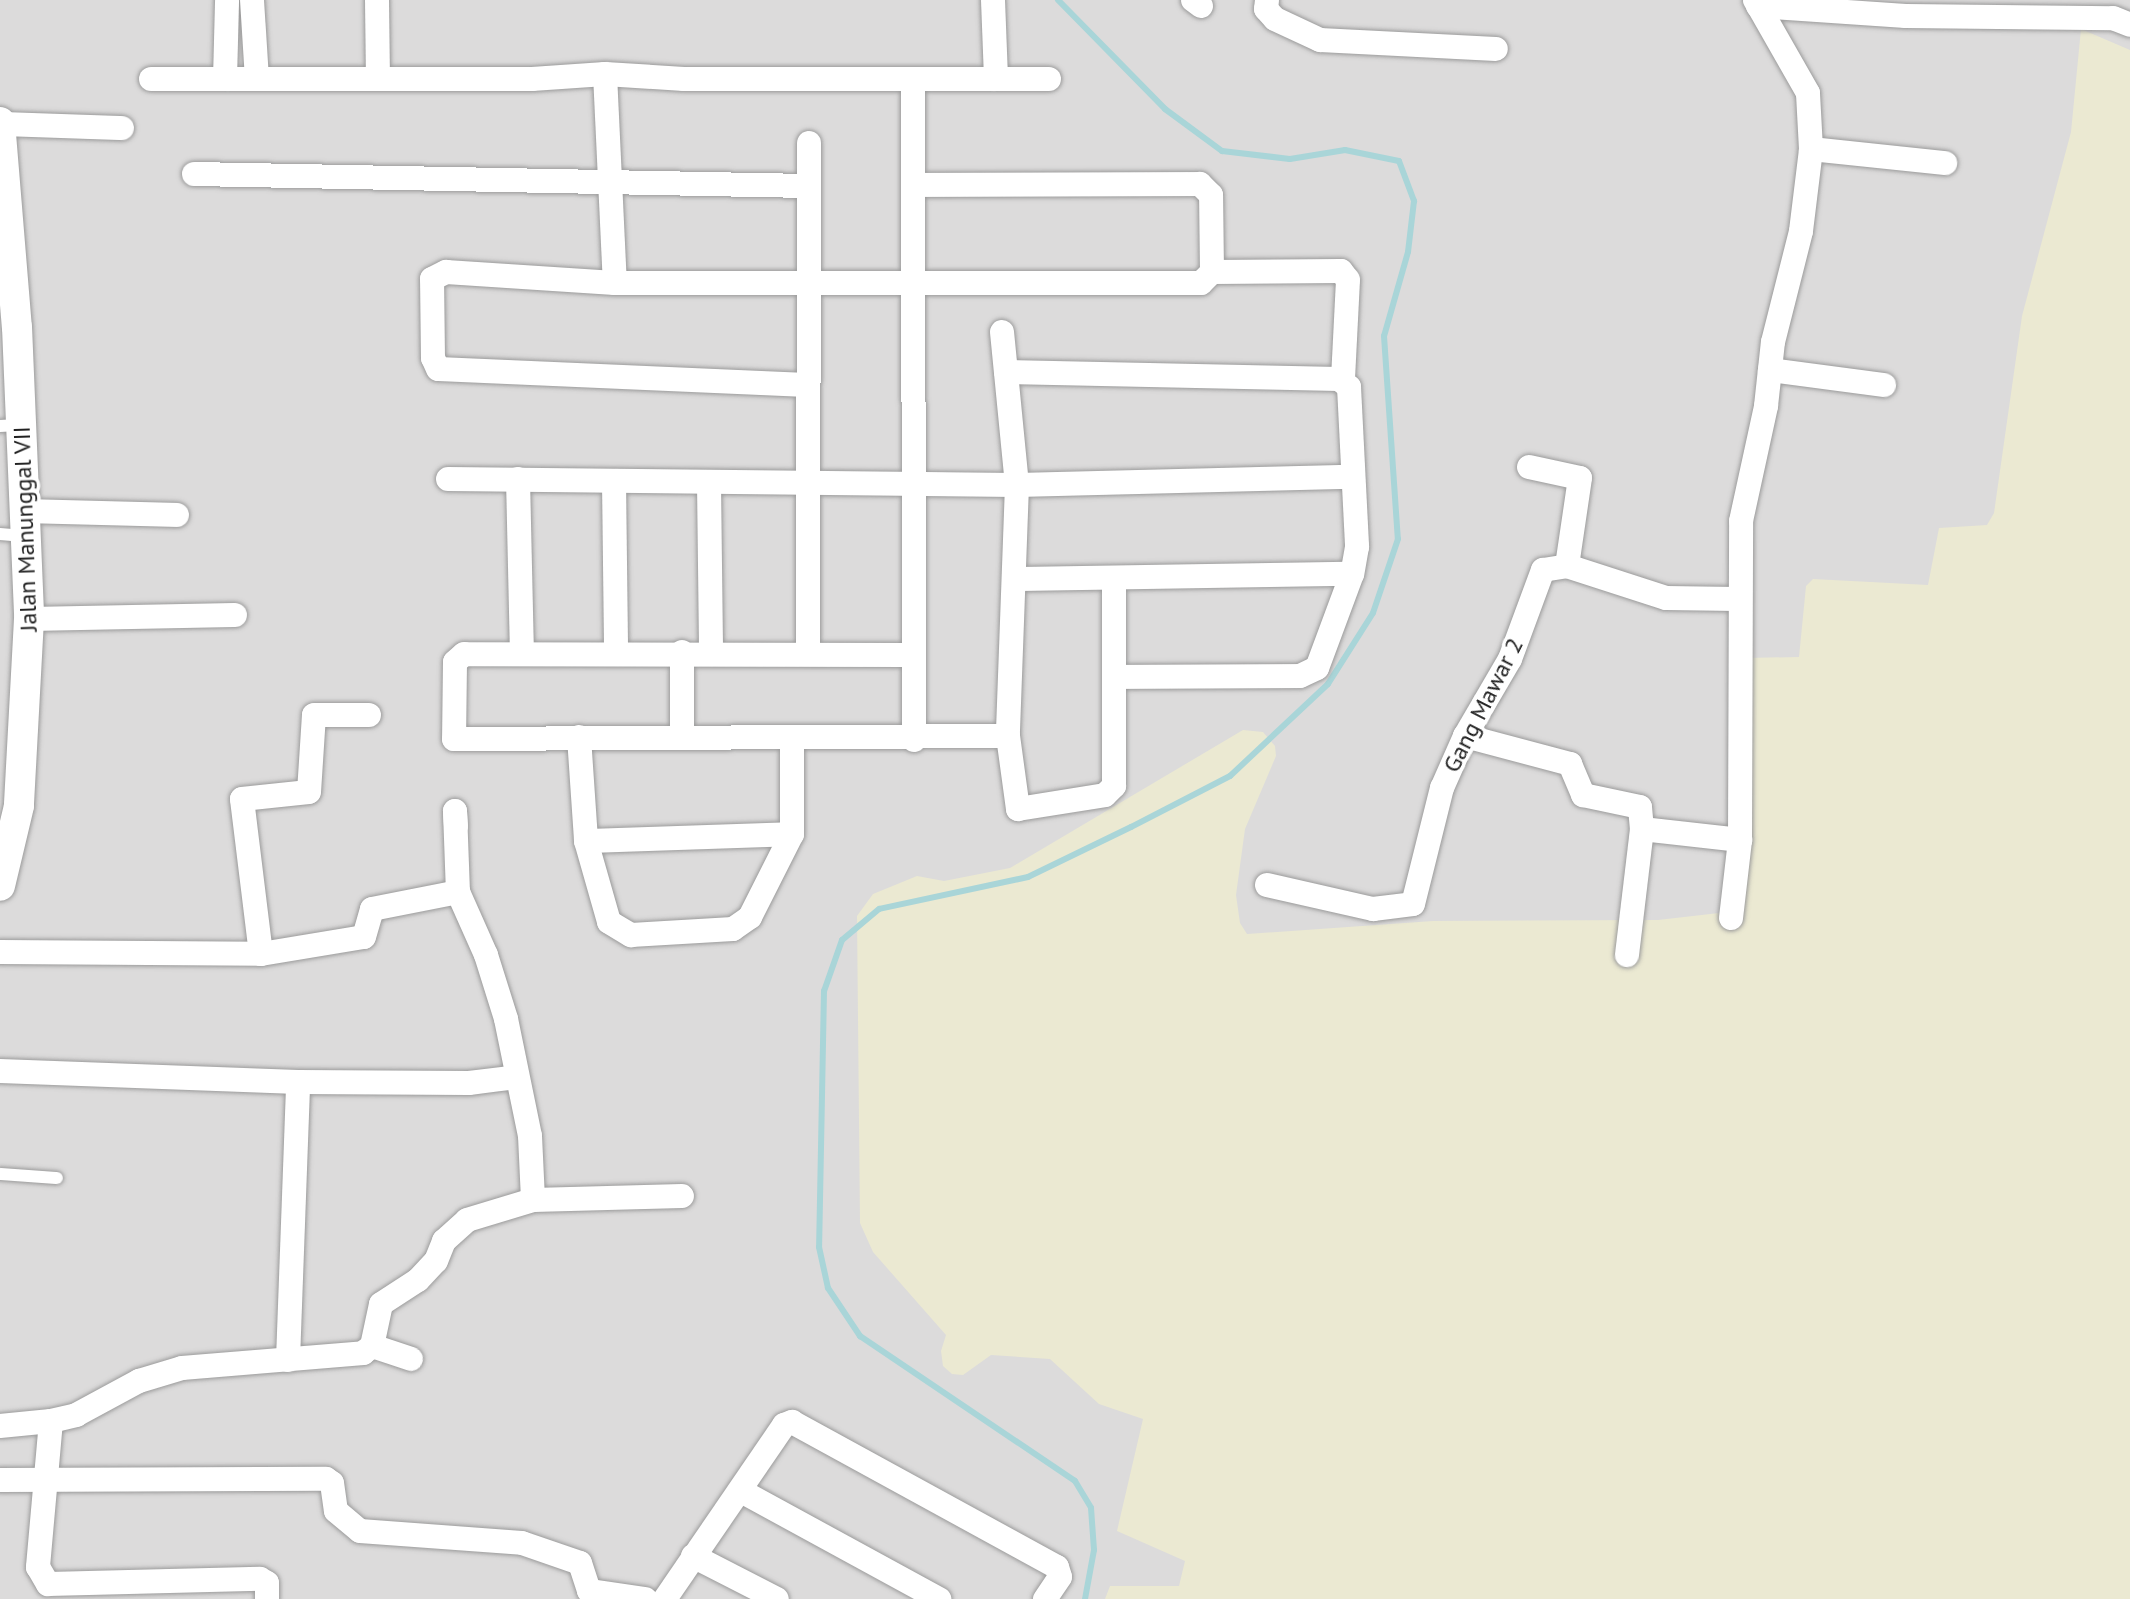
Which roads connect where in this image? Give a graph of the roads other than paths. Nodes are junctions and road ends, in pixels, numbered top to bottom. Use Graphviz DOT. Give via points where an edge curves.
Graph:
graph roads {
  1 [pos="227,0"];
  2 [pos="252,0"];
  3 [pos="377,0"];
  4 [pos="993,0"];
  5 [pos="1267,0"];
  6 [pos="1757,3"];
  7 [pos="2130,25"];
  8 [pos="1496,49"];
  9 [pos="605,74"];
  10 [pos="378,77"];
  11 [pos="151,79"];
  12 [pos="225,79"];
  13 [pos="257,79"];
  14 [pos="913,79"];
  15 [pos="996,79"];
  16 [pos="1049,79"];
  17 [pos="0,123"];
  18 [pos="122,128"];
  19 [pos="809,143"];
  20 [pos="1811,149"];
  21 [pos="1945,163"];
  22 [pos="194,174"];
  23 [pos="606,180"];
  24 [pos="913,185"];
  25 [pos="808,186"];
  26 [pos="1212,272"];
  27 [pos="615,283"];
  28 [pos="806,284"];
  29 [pos="913,285"];
  30 [pos="1002,332"];
  31 [pos="9,337"];
  32 [pos="1770,370"];
  33 [pos="1006,372"];
  34 [pos="1343,380"];
  35 [pos="807,385"];
  36 [pos="1884,385"];
  37 [pos="11,426"];
  38 [pos="1529,467"];
  39 [pos="1350,477"];
  40 [pos="448,479"];
  41 [pos="518,479"];
  42 [pos="614,481"];
  43 [pos="709,483"];
  44 [pos="807,484"];
  45 [pos="913,484"];
  46 [pos="1017,485"];
  47 [pos="177,515"];
  48 [pos="18,527"];
  49 [pos="1567,566"];
  50 [pos="1352,574"];
  51 [pos="1114,578"];
  52 [pos="1016,579"];
  53 [pos="1737,599"];
  54 [pos="235,615"];
  55 [pos="29,619"];
  56 [pos="682,652"];
  57 [pos="522,653"];
  58 [pos="616,653"];
  59 [pos="711,654"];
  60 [pos="808,654"];
  61 [pos="912,655"];
  62 [pos="1114,677"];
  63 [pos="369,715"];
  64 [pos="682,734"];
  65 [pos="1008,736"];
  66 [pos="1465,736"];
  67 [pos="579,737"];
  68 [pos="914,740"];
  69 [pos="792,741"];
  70 [pos="456,826"];
  71 [pos="1642,829"];
  72 [pos="792,834"];
  73 [pos="1740,840"];
  74 [pos="586,841"];
  75 [pos="1267,885"];
  76 [pos="0,886"];
  77 [pos="458,892"];
  78 [pos="1731,918"];
  79 [pos="0,952"];
  80 [pos="261,954"];
  81 [pos="1627,955"];
  82 [pos="0,1071"];
  83 [pos="517,1077"];
  84 [pos="298,1082"];
  85 [pos="0,1174"];
  86 [pos="57,1178"];
  87 [pos="682,1196"];
  88 [pos="533,1200"];
  89 [pos="372,1346"];
  90 [pos="411,1359"];
  91 [pos="288,1360"];
  92 [pos="51,1421"];
  93 [pos="0,1426"];
  94 [pos="0,1480"];
  95 [pos="42,1480"];
  96 [pos="741,1491"];
  97 [pos="693,1556"];
  98 [pos="39,1573"];
  99 [pos="213,1590"];
  100 [pos="31,1599"];
  101 [pos="267,1599"];
  102 [pos="645,1599"];
  103 [pos="665,1599"];
  104 [pos="777,1599"];
  105 [pos="939,1599"];
  106 [pos="1045,1599"];
  1 -- 12 [label="street"];
  2 -- 13 [label="street"];
  3 -- 10 [label="street"];
  4 -- 15 [label="street"];
  5 -- 8 [label="street" via="1266,9 1275,19 1320,40"];
  6 -- 7 [label="street" via="1906,16 2113,18"];
  6 -- 20 [label="street" via="1808,93"];
  9 -- 10 [label="street"];
  9 -- 14 [label="street"];
  9 -- 23 [label="street"];
  10 -- 13 [label="street"];
  11 -- 12 [label="street"];
  12 -- 13 [label="street"];
  14 -- 15 [label="street"];
  14 -- 24 [label="street"];
  15 -- 16 [label="street"];
  17 -- 18 [label="street"];
  17 -- 31 [label="street, Jalan Manunggal VII"];
  19 -- 25 [label="street"];
  20 -- 21 [label="street"];
  20 -- 32 [label="street" via="1801,231"];
  22 -- 23 [label="street"];
  23 -- 25 [label="street"];
  23 -- 27 [label="street"];
  24 -- 26 [label="street" via="1200,184 1211,195"];
  24 -- 29 [label="street"];
  25 -- 28 [label="street"];
  26 -- 29 [label="street" via="1201,283"];
  26 -- 34 [label="street" via="1341,271 1348,280"];
  27 -- 28 [label="street"];
  27 -- 35 [label="street" via="436,274 431,287 436,363 444,370"];
  28 -- 29 [label="street"];
  28 -- 35 [label="street"];
  29 -- 45 [label="street"];
  30 -- 33 [label="street"];
  31 -- 37 [label="street, Jalan Manunggal VII"];
  32 -- 36 [label="street"];
  32 -- 53 [label="street" via="1741,521"];
  33 -- 34 [label="street"];
  33 -- 46 [label="street"];
  34 -- 39 [label="street" via="1349,392"];
  35 -- 44 [label="street"];
  37 -- 48 [label="street, Jalan Manunggal VII"];
  38 -- 49 [label="street" via="1580,478"];
  39 -- 46 [label="street"];
  39 -- 50 [label="street" via="1357,541"];
  40 -- 41 [label="street"];
  41 -- 42 [label="street"];
  41 -- 57 [label="street"];
  42 -- 43 [label="street"];
  42 -- 58 [label="street"];
  43 -- 44 [label="street"];
  43 -- 59 [label="street"];
  44 -- 45 [label="street"];
  44 -- 60 [label="street"];
  45 -- 46 [label="street"];
  45 -- 61 [label="street"];
  46 -- 52 [label="street"];
  47 -- 48 [label="street"];
  48 -- 55 [label="street, Jalan Manunggal VII"];
  49 -- 53 [label="street" via="1666,598"];
  49 -- 66 [label="street, Gang Mawar 2" via="1543,570 1510,659"];
  50 -- 51 [label="street"];
  50 -- 62 [label="street" via="1313,672"];
  51 -- 52 [label="street"];
  51 -- 62 [label="street"];
  52 -- 65 [label="street"];
  53 -- 73 [label="street"];
  54 -- 55 [label="street"];
  55 -- 76 [label="street, Jalan Manunggal VII" via="19,806"];
  56 -- 58 [label="street"];
  56 -- 59 [label="street"];
  56 -- 64 [label="street"];
  57 -- 58 [label="street"];
  57 -- 67 [label="street" via="459,656 454,739"];
  59 -- 60 [label="street"];
  60 -- 61 [label="street"];
  61 -- 68 [label="street"];
  62 -- 65 [label="street" via="1115,781 1109,793 1017,809"];
  63 -- 80 [label="street" via="314,715 309,792 242,799"];
  64 -- 67 [label="street"];
  64 -- 69 [label="street"];
  65 -- 68 [label="street"];
  66 -- 71 [label="street" via="1570,764 1583,795 1640,807"];
  66 -- 75 [label="street, Gang Mawar 2" via="1442,788 1413,904 1373,909"];
  67 -- 74 [label="street"];
  68 -- 69 [label="street"];
  69 -- 72 [label="street"];
  70 -- 77 [label="street" via="455,811"];
  71 -- 73 [label="street"];
  71 -- 81 [label="street"];
  72 -- 74 [label="street"];
  72 -- 74 [label="street" via="750,917 739,927 631,935 609,922"];
  73 -- 78 [label="street"];
  77 -- 80 [label="street" via="372,909 364,937"];
  77 -- 83 [label="street" via="486,955"];
  79 -- 80 [label="street"];
  82 -- 84 [label="street"];
  83 -- 84 [label="street" via="469,1083"];
  83 -- 88 [label="street" via="530,1136"];
  84 -- 91 [label="street"];
  85 -- 86 [label="lane"];
  87 -- 88 [label="street"];
  88 -- 89 [label="street" via="467,1220 418,1280 381,1304"];
  89 -- 90 [label="street"];
  89 -- 91 [label="street" via="363,1353"];
  91 -- 92 [label="street" via="174,1370"];
  92 -- 93 [label="street"];
  92 -- 95 [label="street" via="53,1438"];
  94 -- 95 [label="street"];
  95 -- 98 [label="street"];
  95 -- 102 [label="street" via="326,1479 332,1483 336,1511 360,1531 522,1543 580,1563 589,1591"];
  96 -- 97 [label="street"];
  96 -- 105 [label="street"];
  96 -- 106 [label="street" via="785,1424 795,1422 1057,1567 1060,1577"];
  97 -- 103 [label="street"];
  97 -- 104 [label="street"];
  98 -- 99 [label="street" via="53,1586"];
  98 -- 100 [label="street"];
  99 -- 101 [label="street" via="260,1579 267,1583"];
}
